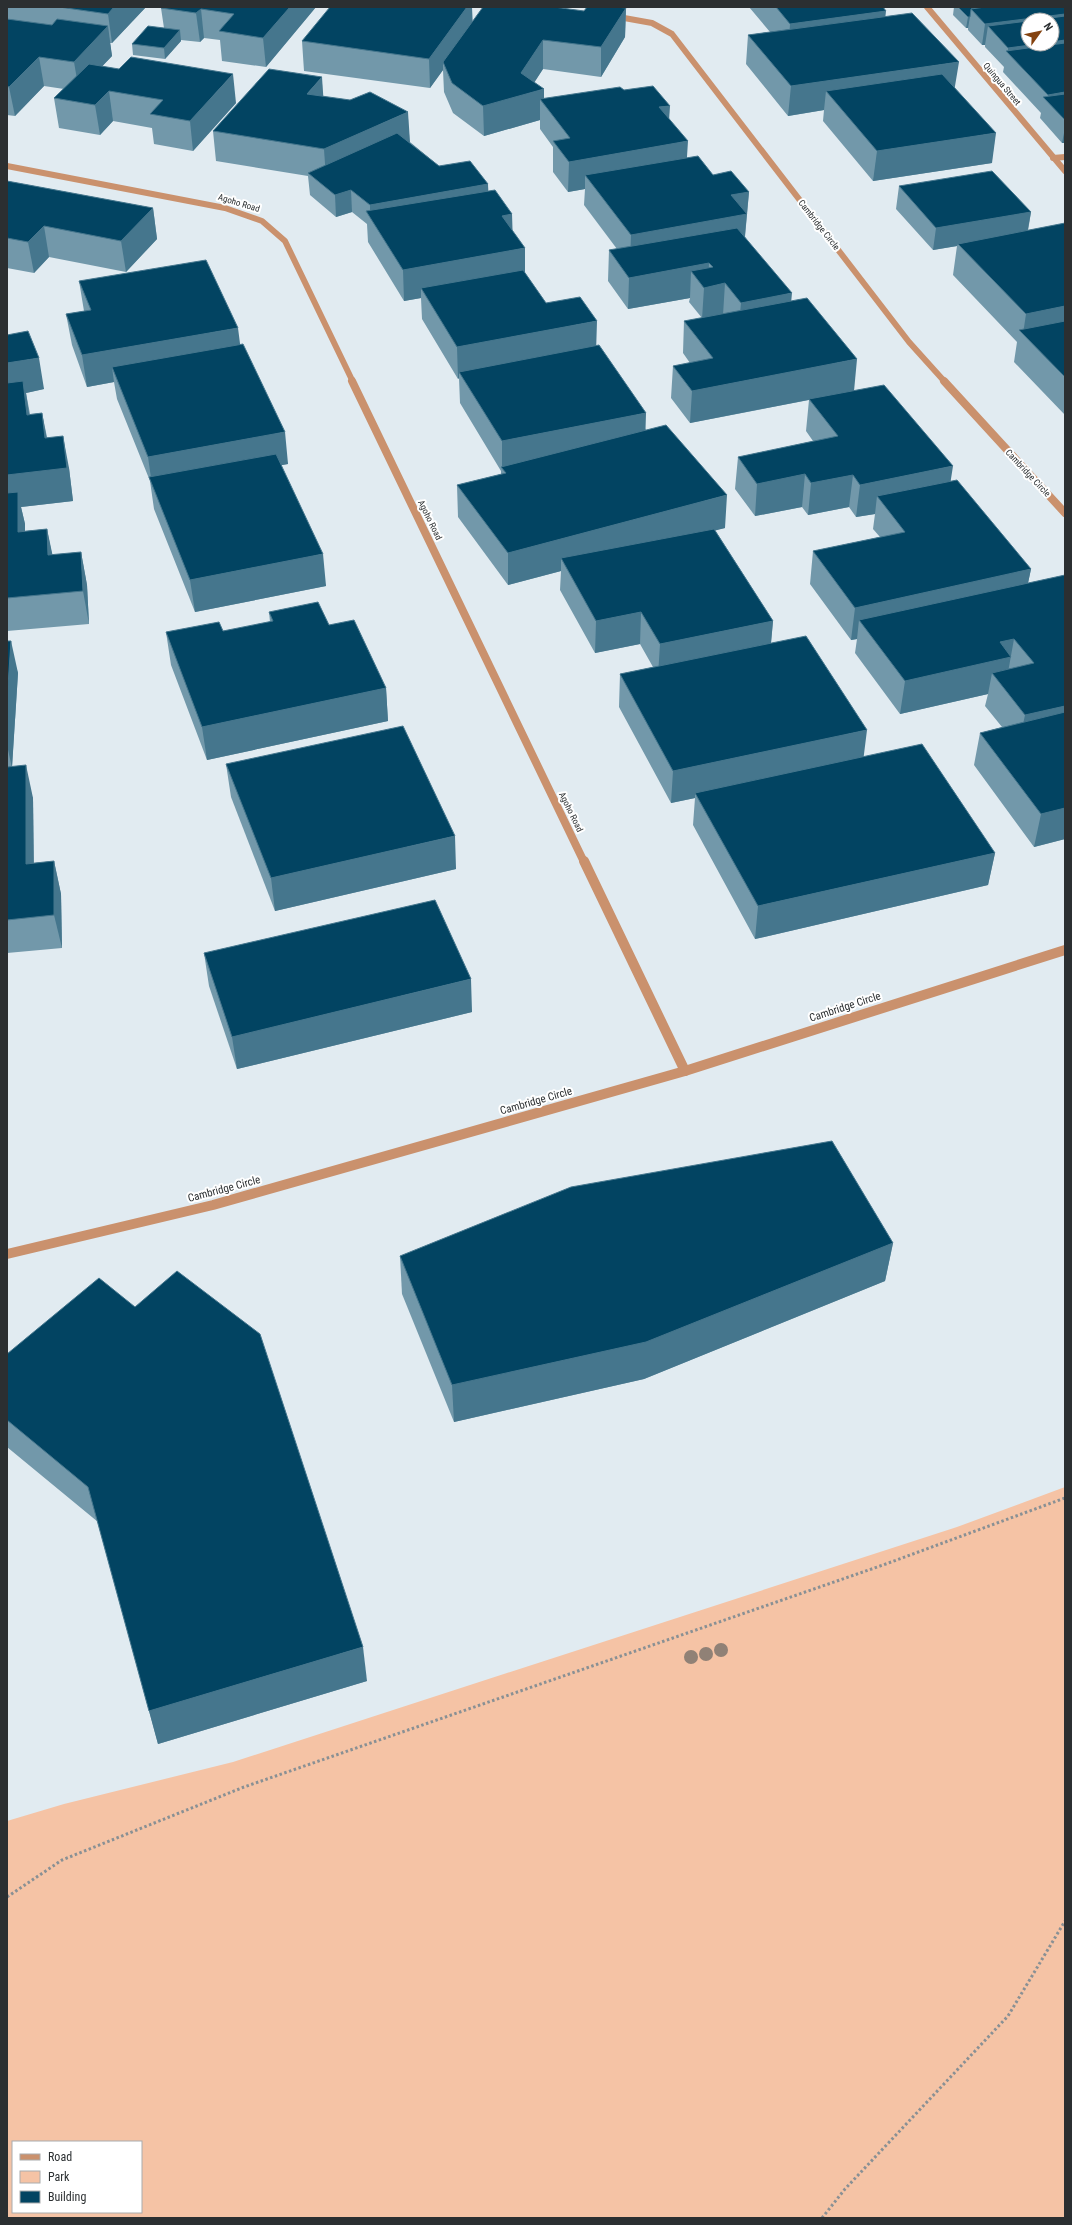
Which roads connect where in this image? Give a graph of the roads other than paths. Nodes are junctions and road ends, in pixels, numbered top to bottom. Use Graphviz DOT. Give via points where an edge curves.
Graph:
graph roads {
  1 [pos="927,7"];
  2 [pos="607,16"];
  3 [pos="1065,157"];
  4 [pos="1053,158"];
  5 [pos="7,166"];
  6 [pos="1065,171"];
  7 [pos="1065,513"];
  8 [pos="1065,950"];
  9 [pos="685,1071"];
  10 [pos="7,1254"];
  1 -- 4 [label="street, Quingua Street"];
  2 -- 7 [label="street, Cambridge Circle" via="652,23 672,34 909,342"];
  3 -- 4 [label="street"];
  4 -- 6 [label="street, Quingua Street"];
  5 -- 9 [label="street, Agoho Road" via="225,208 262,221 285,241"];
  8 -- 9 [label="street, Cambridge Circle"];
  9 -- 10 [label="street, Cambridge Circle" via="213,1205"];
}
